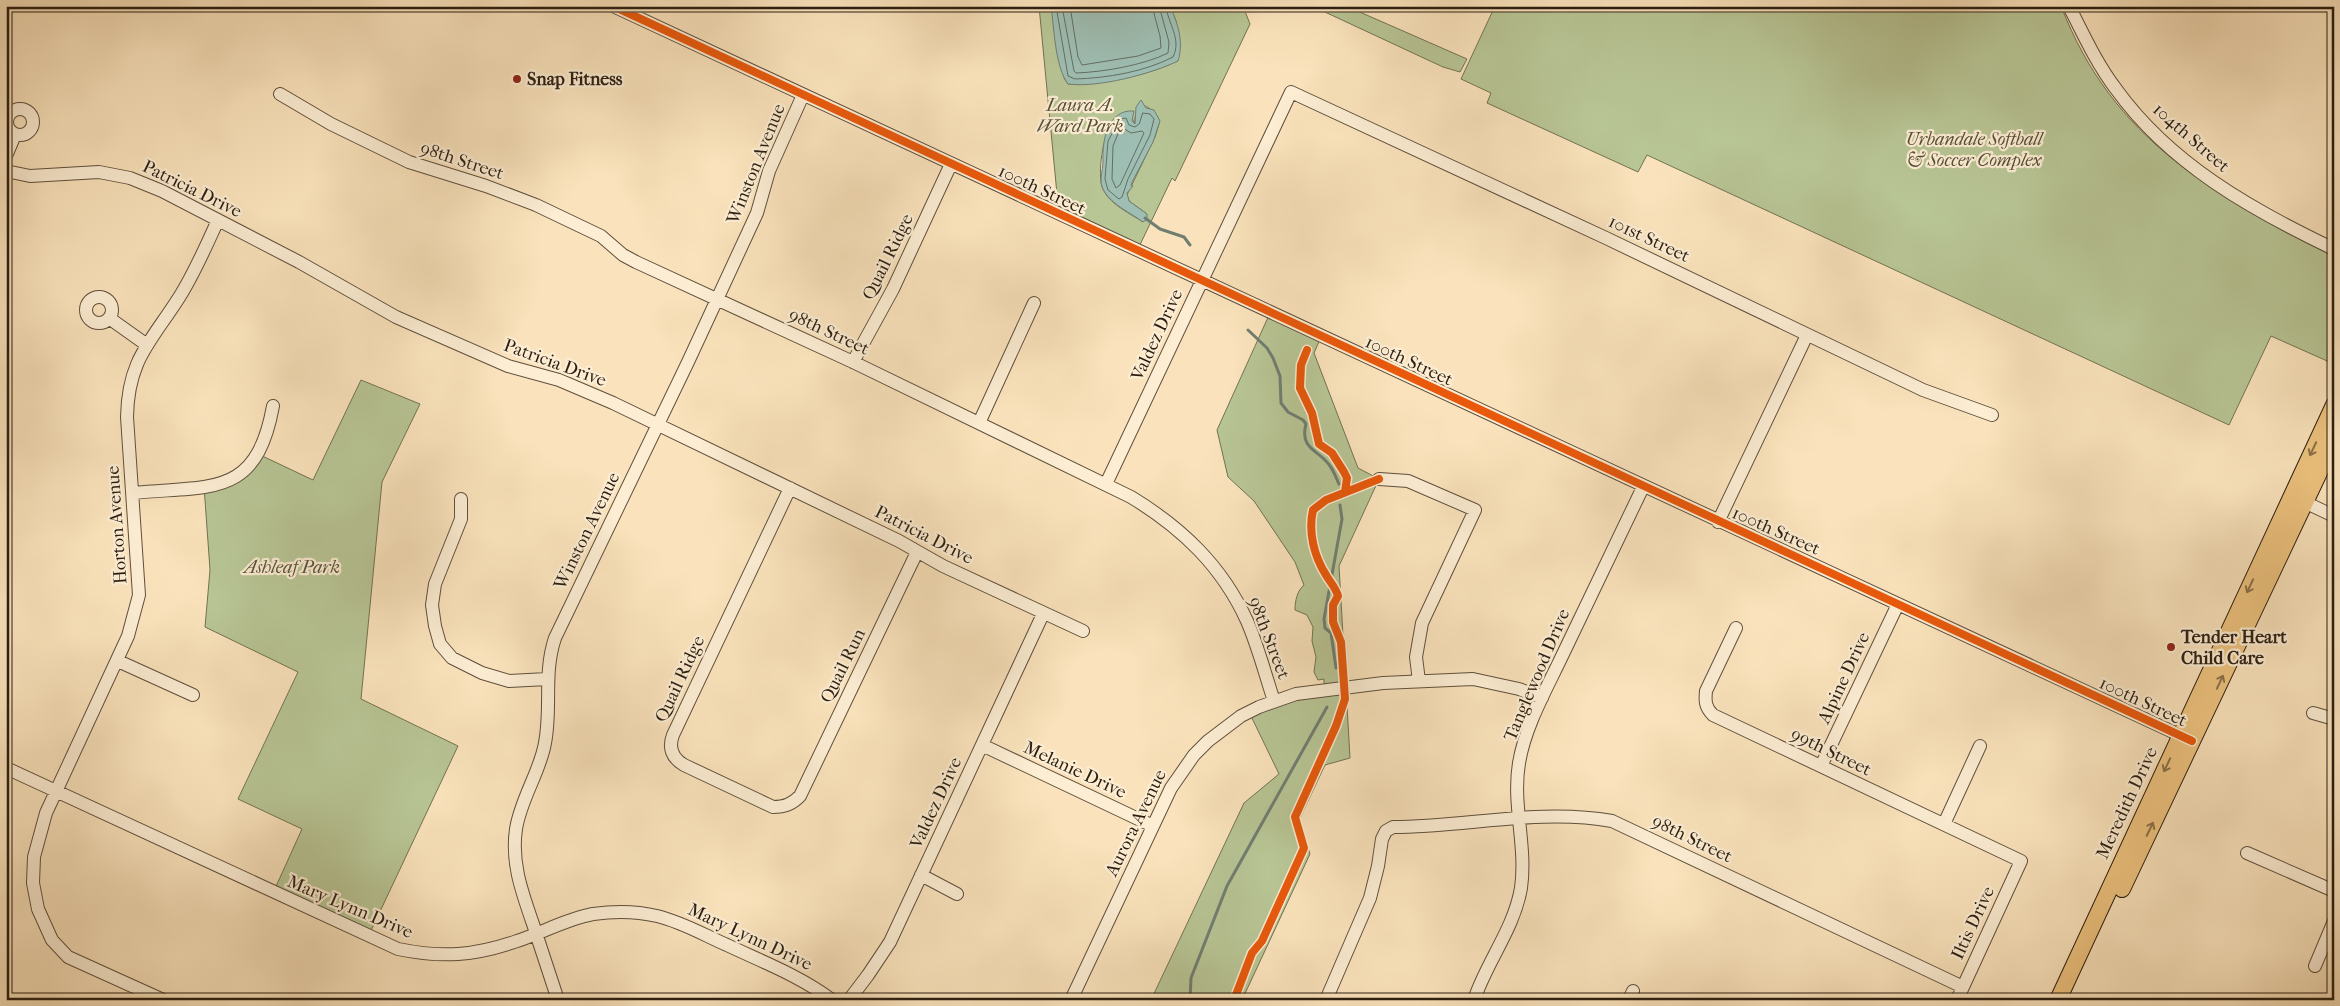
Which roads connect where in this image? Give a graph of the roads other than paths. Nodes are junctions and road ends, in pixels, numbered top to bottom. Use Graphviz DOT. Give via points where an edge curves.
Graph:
graph roads {
  1 [pos="613,6"];
  2 [pos="2070,6"];
  3 [pos="1291,92"];
  4 [pos="280,94"];
  5 [pos="803,95"];
  6 [pos="15,135"];
  7 [pos="6,156"];
  8 [pos="951,164"];
  9 [pos="6,172"];
  10 [pos="218,220"];
  11 [pos="2334,249"];
  12 [pos="1202,281"];
  13 [pos="717,299"];
  14 [pos="1034,303"];
  15 [pos="109,318"];
  16 [pos="1807,335"];
  17 [pos="147,345"];
  18 [pos="853,362"];
  19 [pos="2334,405"];
  20 [pos="273,406"];
  21 [pos="1992,415"];
  22 [pos="979,423"];
  23 [pos="658,424"];
  24 [pos="2334,441"];
  25 [pos="1379,479"];
  26 [pos="1106,484"];
  27 [pos="1643,487"];
  28 [pos="790,488"];
  29 [pos="133,493"];
  30 [pos="2298,499"];
  31 [pos="461,500"];
  32 [pos="2334,516"];
  33 [pos="1718,522"];
  34 [pos="917,552"];
  35 [pos="1898,604"];
  36 [pos="1044,614"];
  37 [pos="1736,628"];
  38 [pos="1083,631"];
  39 [pos="118,660"];
  40 [pos="547,679"];
  41 [pos="1418,681"];
  42 [pos="193,695"];
  43 [pos="1542,698"];
  44 [pos="1274,701"];
  45 [pos="2313,713"];
  46 [pos="2334,719"];
  47 [pos="2186,738"];
  48 [pos="982,745"];
  49 [pos="1980,746"];
  50 [pos="1822,766"];
  51 [pos="6,768"];
  52 [pos="56,791"];
  53 [pos="800,796"];
  54 [pos="1520,818"];
  55 [pos="1944,824"];
  56 [pos="1153,826"];
  57 [pos="2247,853"];
  58 [pos="2021,861"];
  59 [pos="921,875"];
  60 [pos="2334,891"];
  61 [pos="957,894"];
  62 [pos="2334,921"];
  63 [pos="536,934"];
  64 [pos="2315,966"];
  65 [pos="1963,987"];
  66 [pos="162,1000"];
  67 [pos="558,1000"];
  68 [pos="832,1000"];
  69 [pos="848,1000"];
  70 [pos="1071,1000"];
  71 [pos="1326,1000"];
  72 [pos="1474,1000"];
  73 [pos="1957,1000"];
  74 [pos="2058,1000"];
  75 [pos="2070,1000"];
  1 -- 5 [label="street, 100th Street"];
  2 -- 11 [label="street, 104th Street" via="2112,84 2159,137 2205,176 2249,206"];
  3 -- 12 [label="street, Valdez Drive"];
  3 -- 16 [label="street, 101st Street"];
  4 -- 13 [label="street, 98th Street" via="331,124 409,162 536,205 602,236 636,262"];
  5 -- 8 [label="street, 100th Street"];
  5 -- 13 [label="street, Winston Avenue" via="769,171 757,213"];
  6 -- 7 [label="street"];
  8 -- 12 [label="street, 100th Street"];
  8 -- 18 [label="street, Quail Ridge" via="894,289"];
  9 -- 10 [label="street, Patricia Drive" via="30,176 99,172 130,178"];
  10 -- 17 [label="street, Horton Avenue" via="192,275"];
  10 -- 23 [label="street, Patricia Drive" via="396,317 508,366 559,380"];
  12 -- 26 [label="street, Valdez Drive"];
  12 -- 27 [label="street, 100th Street"];
  13 -- 18 [label="street, 98th Street"];
  13 -- 23 [label="street, Winston Avenue"];
  14 -- 22 [label="street"];
  15 -- 17 [label="street"];
  16 -- 21 [label="street, 101st Street" via="1923,390"];
  16 -- 33 [label="street"];
  17 -- 29 [label="street, Horton Avenue" via="133,372 128,394"];
  18 -- 22 [label="street, 98th Street"];
  19 -- 30 [label="main road, Meredith Drive, one-way"];
  20 -- 29 [label="street" via="268,433 258,454 239,476 217,484"];
  22 -- 26 [label="street, 98th Street"];
  23 -- 28 [label="street, Patricia Drive"];
  23 -- 40 [label="street, Winston Avenue" via="555,638"];
  24 -- 30 [label="main road, Meredith Drive"];
  25 -- 41 [label="street" via="1408,481 1475,510 1422,623 1416,658"];
  26 -- 44 [label="street, 98th Street" via="1172,524 1206,555 1222,576 1247,622"];
  27 -- 33 [label="street, 100th Street"];
  27 -- 43 [label="street, Tanglewood Drive"];
  28 -- 34 [label="street, Patricia Drive"];
  28 -- 53 [label="street, Quail Ridge" via="670,743 677,761 773,807 790,805"];
  29 -- 39 [label="street, Horton Avenue" via="140,595"];
  30 -- 32 [label="street"];
  30 -- 47 [label="main road, Meredith Drive"];
  31 -- 40 [label="street" via="461,519 435,584 432,605 440,644 452,658 482,673 509,681"];
  33 -- 35 [label="street, 100th Street"];
  34 -- 36 [label="street, Patricia Drive"];
  34 -- 53 [label="street, Quail Run"];
  35 -- 47 [label="street, 100th Street"];
  35 -- 50 [label="street, Alpine Drive"];
  36 -- 38 [label="street, Patricia Drive"];
  36 -- 48 [label="street, Valdez Drive"];
  37 -- 50 [label="street, 99th Street" via="1706,691 1708,709 1722,720"];
  39 -- 42 [label="street"];
  39 -- 52 [label="street, Horton Avenue"];
  40 -- 63 [label="street, Winston Avenue" via="545,745 520,810 514,855 518,882"];
  41 -- 43 [label="street, Aurora Avenue" via="1472,678"];
  41 -- 44 [label="street, Aurora Avenue" via="1296,694"];
  43 -- 54 [label="street, Tanglewood Drive" via="1519,763"];
  44 -- 56 [label="street, Aurora Avenue" via="1241,716 1199,750 1171,788"];
  45 -- 46 [label="street"];
  47 -- 74 [label="main road, Meredith Drive, one-way"];
  75 -- 47 [label="main road, Meredith Drive, one-way"];
  48 -- 56 [label="street, Melanie Drive"];
  48 -- 59 [label="street, Valdez Drive"];
  49 -- 55 [label="street"];
  50 -- 55 [label="street, 99th Street"];
  51 -- 52 [label="street, Mary Lynn Drive"];
  52 -- 63 [label="street, Mary Lynn Drive" via="398,950 429,956 462,955"];
  52 -- 66 [label="street, Horton Avenue" via="40,831 33,883 38,909 52,940 68,957"];
  54 -- 65 [label="street, 98th Street" via="1584,816 1612,821"];
  54 -- 71 [label="street, 98th Street" via="1393,828 1385,832 1370,898"];
  54 -- 72 [label="street, Tanglewood Drive" via="1523,871 1517,906"];
  55 -- 58 [label="street, 99th Street"];
  56 -- 70 [label="street, Aurora Avenue"];
  57 -- 60 [label="street"];
  58 -- 65 [label="street, Iltis Drive"];
  59 -- 61 [label="street"];
  59 -- 69 [label="street, Valdez Drive" via="890,942"];
  62 -- 64 [label="street"];
  63 -- 67 [label="street, Winston Avenue"];
  63 -- 68 [label="street, Mary Lynn Drive" via="592,914 624,912 656,916 690,928 799,979"];
  65 -- 73 [label="street, Iltis Drive"];
}
